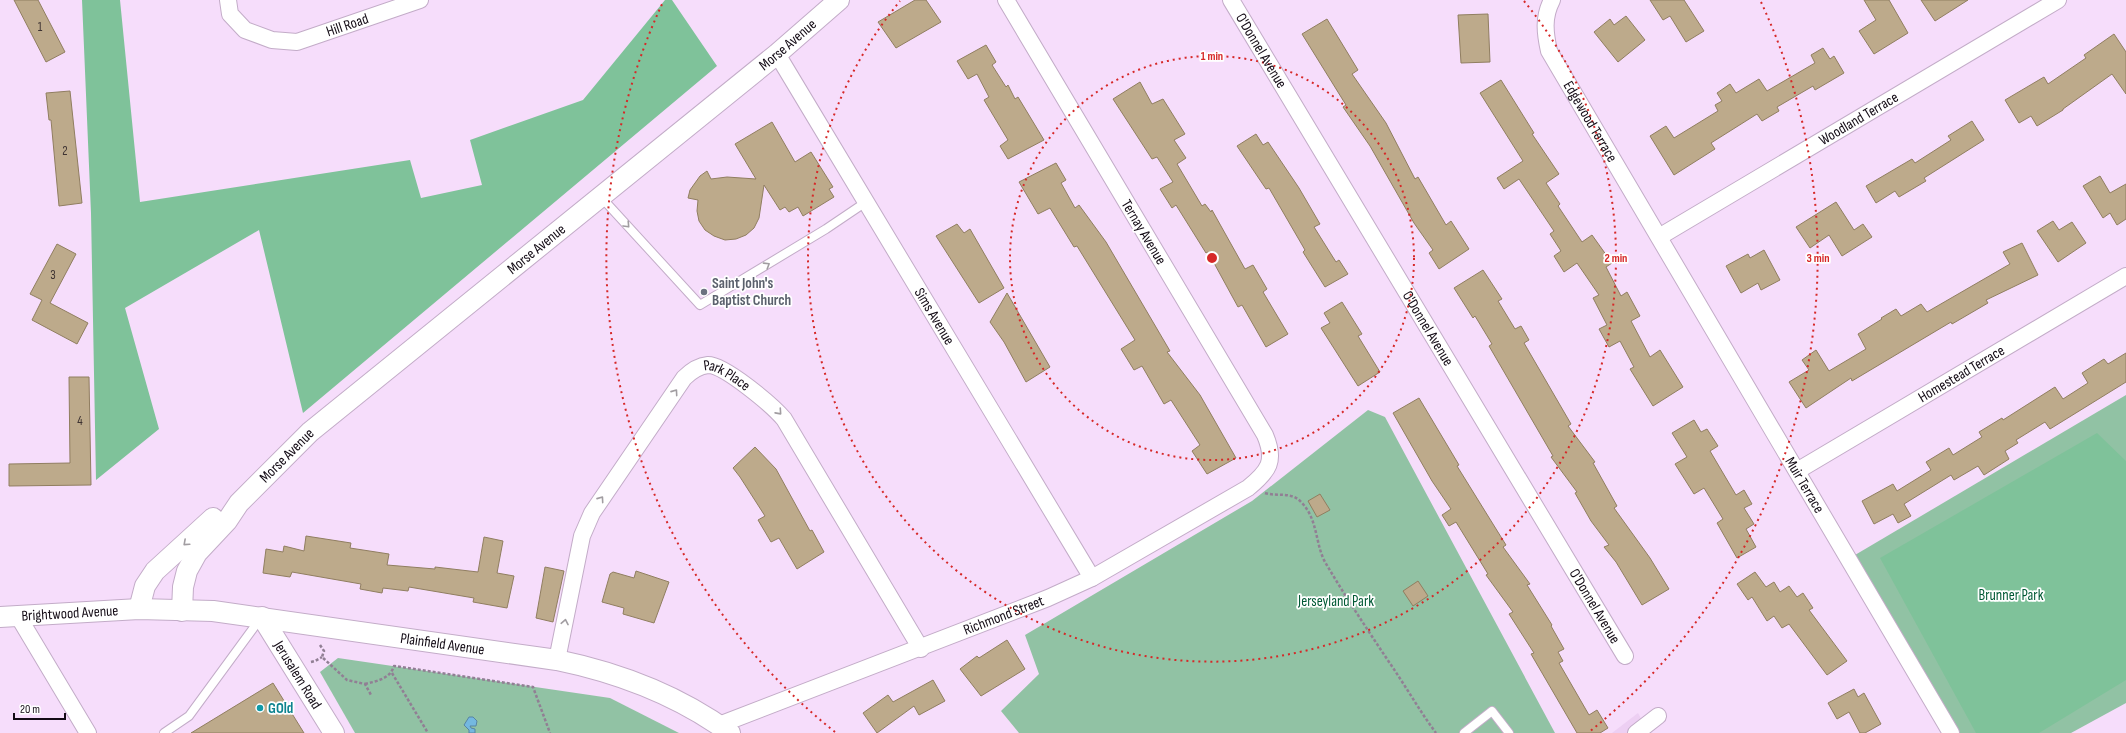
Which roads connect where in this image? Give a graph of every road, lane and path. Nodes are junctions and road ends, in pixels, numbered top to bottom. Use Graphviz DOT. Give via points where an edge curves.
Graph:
graph roads {
  1 [pos="228,0"];
  2 [pos="420,0"];
  3 [pos="839,0"];
  4 [pos="1006,0"];
  5 [pos="1231,0"];
  6 [pos="1552,0"];
  7 [pos="2058,0"];
  8 [pos="777,54"];
  9 [pos="601,196"];
  10 [pos="866,202"];
  11 [pos="1659,237"];
  12 [pos="2126,276"];
  13 [pos="1268,468"];
  14 [pos="1797,471"];
  15 [pos="1248,488"];
  16 [pos="239,503"];
  17 [pos="1092,578"];
  18 [pos="139,609"];
  19 [pos="182,611"];
  20 [pos="9,617"];
  21 [pos="262,617"];
  22 [pos="314,644"];
  23 [pos="921,649"];
  24 [pos="322,656"];
  25 [pos="1625,656"];
  26 [pos="557,660"];
  27 [pos="310,662"];
  28 [pos="392,673"];
  29 [pos="365,684"];
  30 [pos="371,695"];
  31 [pos="1658,716"];
  32 [pos="725,729"];
  33 [pos="88,733"];
  34 [pos="164,733"];
  35 [pos="334,733"];
  36 [pos="428,733"];
  37 [pos="550,733"];
  38 [pos="1436,733"];
  39 [pos="1464,733"];
  40 [pos="1509,733"];
  41 [pos="1636,733"];
  42 [pos="1951,733"];
  1 -- 2 [label="street, Hill Road" via="230,14 245,30 272,40 297,42"];
  3 -- 8 [label="street, Morse Avenue"];
  4 -- 13 [label="street, Ternay Avenue" via="1265,435 1271,452"];
  5 -- 25 [label="street, O'Donnel Avenue"];
  6 -- 11 [label="street, Edgewood Terrace" via="1545,19 1549,51"];
  7 -- 11 [label="street, Woodland Terrace"];
  8 -- 9 [label="street, Morse Avenue"];
  8 -- 10 [label="street, Sims Avenue"];
  9 -- 10 [label="lane, one-way" via="700,305"];
  9 -- 16 [label="street, Morse Avenue" via="310,432"];
  10 -- 17 [label="street, Sims Avenue"];
  11 -- 14 [label="street, Muir Terrace"];
  12 -- 14 [label="street, Homestead Terrace"];
  13 -- 15 [label="street, Richmond Street"];
  14 -- 42 [label="street, Muir Terrace"];
  15 -- 17 [label="street, Richmond Street"];
  15 -- 38 [label="path" via="1271,495 1296,497 1303,503 1314,521 1325,561"];
  16 -- 18 [label="street, Morse Avenue, one-way" via="220,512 155,571 145,586"];
  16 -- 19 [label="street, Morse Avenue" via="227,521 197,553 187,571"];
  17 -- 23 [label="street, Richmond Street"];
  18 -- 19 [label="street, Plainfield Avenue"];
  18 -- 20 [label="street, Brightwood Avenue"];
  19 -- 21 [label="street, Plainfield Avenue" via="213,611"];
  20 -- 33 [label="street"];
  21 -- 26 [label="street, Plainfield Avenue"];
  21 -- 34 [label="lane" via="189,716"];
  21 -- 35 [label="street, Jerusalem Road"];
  22 -- 24 [label="path" via="320,645 324,651"];
  26 -- 23 [label="street, Park Place, one-way" via="582,536 592,512 684,378 694,369 709,365 722,369 771,404 784,419"];
  23 -- 32 [label="street, Richmond Street"];
  24 -- 27 [label="path" via="315,662"];
  24 -- 29 [label="path" via="347,680"];
  26 -- 32 [label="street, Plainfield Avenue" via="600,669 646,686 687,705"];
  28 -- 29 [label="path"];
  28 -- 36 [label="path"];
  28 -- 37 [label="path" via="394,666 533,687"];
  29 -- 30 [label="path"];
  31 -- 41 [label="street"];
  39 -- 40 [label="lane" via="1492,711"];
}
